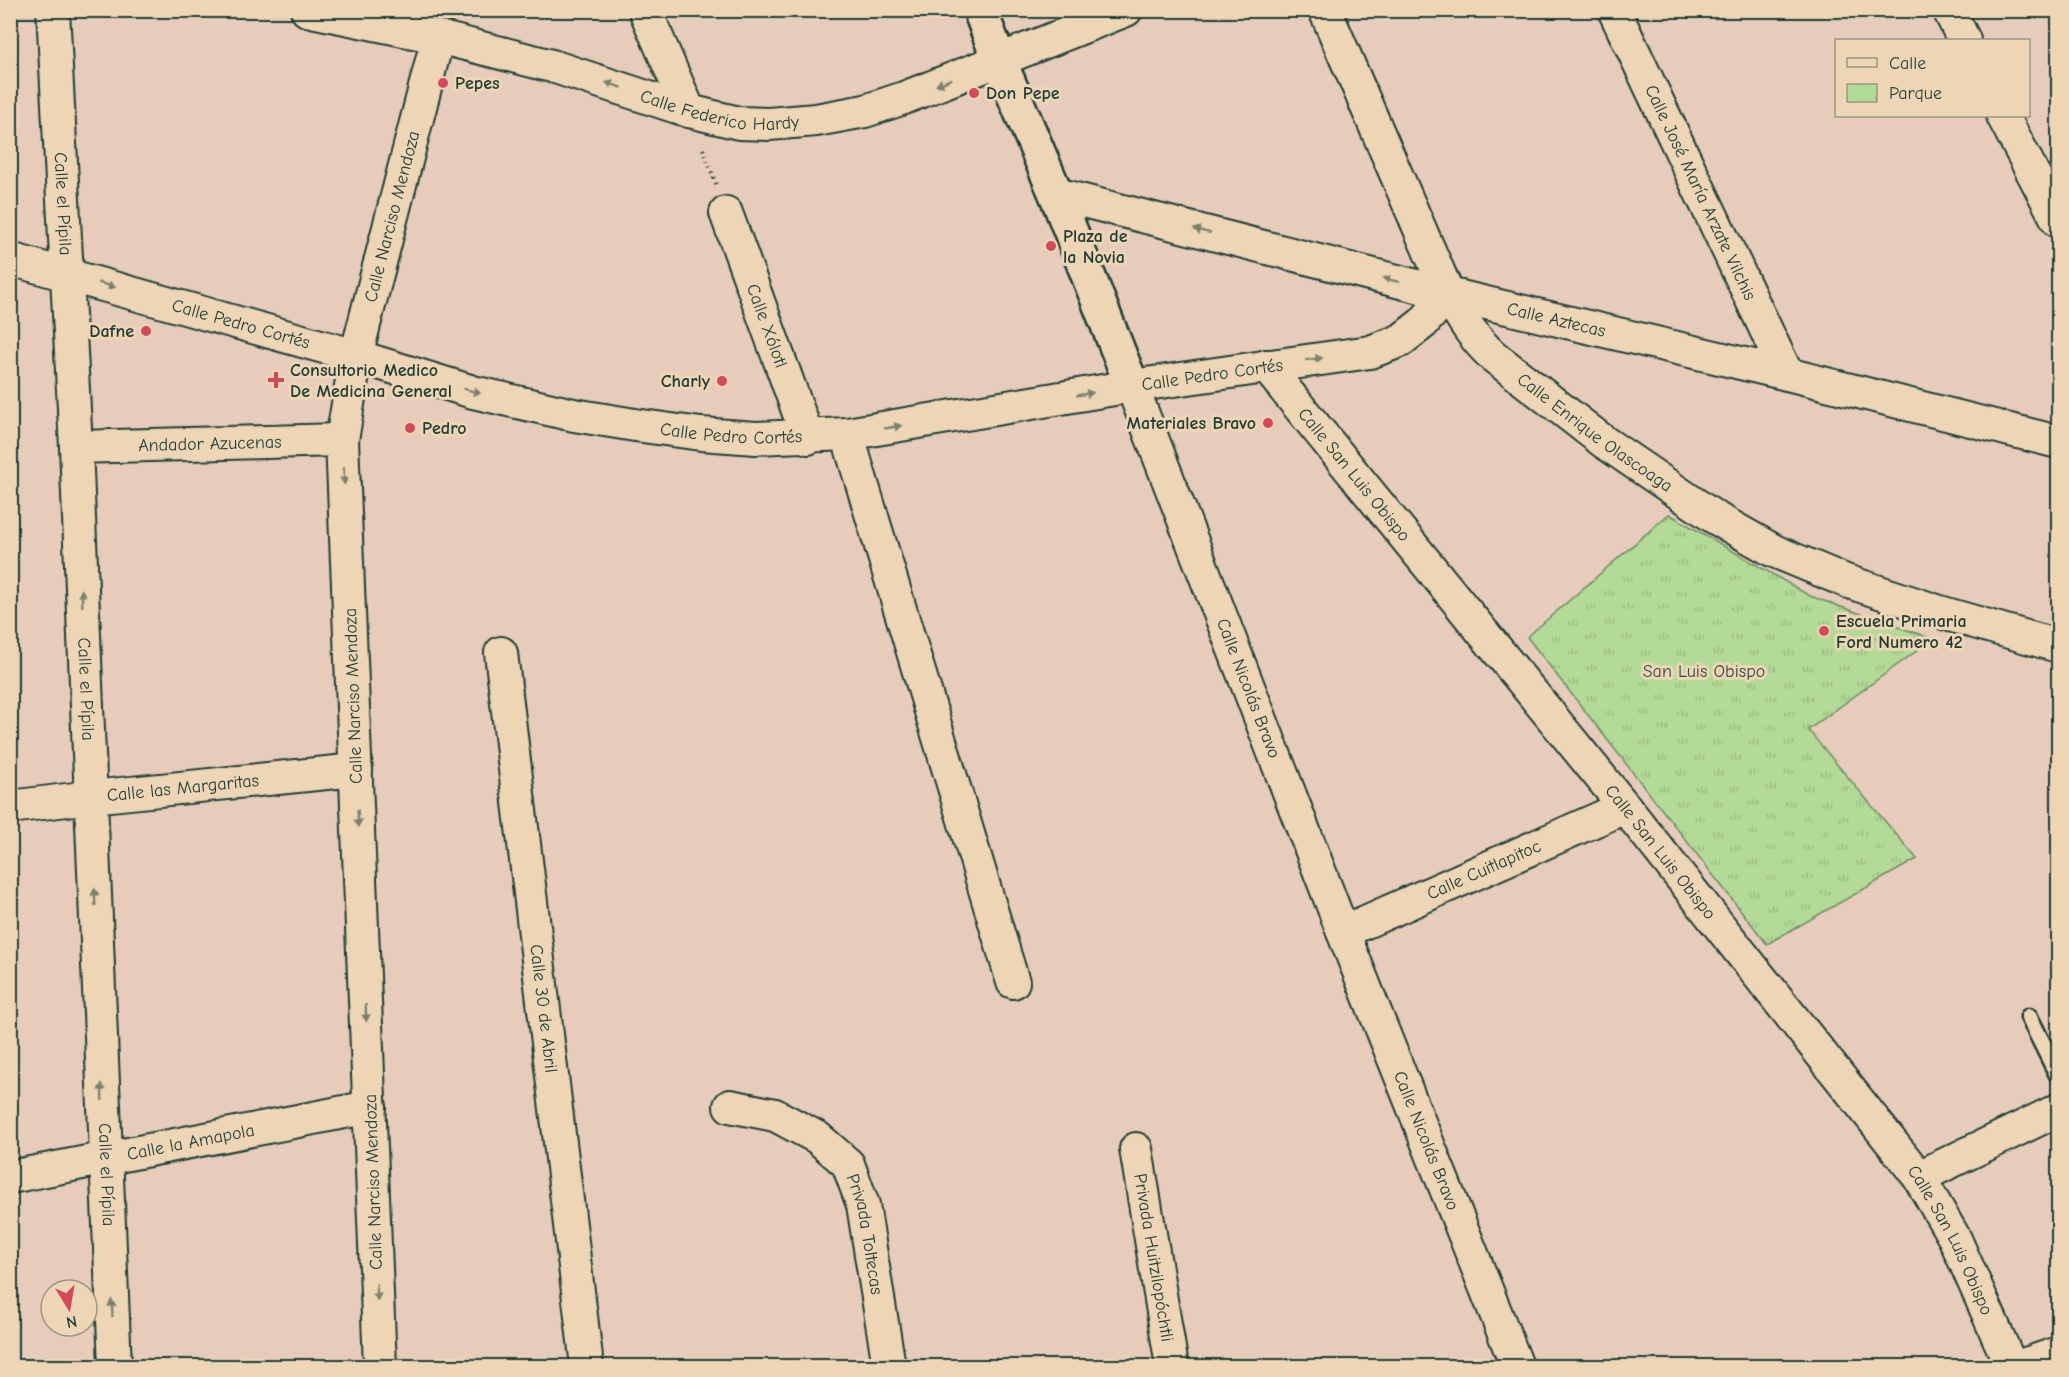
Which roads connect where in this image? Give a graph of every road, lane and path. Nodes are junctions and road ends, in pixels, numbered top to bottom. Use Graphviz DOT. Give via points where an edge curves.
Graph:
graph roads {
  1 [pos="53,10"];
  2 [pos="307,10"];
  3 [pos="645,10"];
  4 [pos="980,10"];
  5 [pos="1126,10"];
  6 [pos="1325,10"];
  7 [pos="1614,10"];
  8 [pos="1949,10"];
  9 [pos="438,37"];
  10 [pos="1964,39"];
  11 [pos="999,60"];
  12 [pos="689,111"];
  13 [pos="2004,117"];
  14 [pos="1056,194"];
  15 [pos="726,213"];
  16 [pos="2058,222"];
  17 [pos="10,259"];
  18 [pos="68,274"];
  19 [pos="1448,294"];
  20 [pos="356,356"];
  21 [pos="1266,366"];
  22 [pos="1786,374"];
  23 [pos="1132,386"];
  24 [pos="847,434"];
  25 [pos="808,438"];
  26 [pos="342,440"];
  27 [pos="2058,442"];
  28 [pos="76,447"];
  29 [pos="2058,646"];
  30 [pos="501,653"];
  31 [pos="356,770"];
  32 [pos="91,797"];
  33 [pos="10,807"];
  34 [pos="1625,807"];
  35 [pos="1343,932"];
  36 [pos="1013,982"];
  37 [pos="2029,1017"];
  38 [pos="2058,1075"];
  39 [pos="730,1106"];
  40 [pos="370,1107"];
  41 [pos="2058,1110"];
  42 [pos="1136,1149"];
  43 [pos="105,1159"];
  44 [pos="10,1177"];
  45 [pos="1919,1177"];
  46 [pos="2058,1353"];
  47 [pos="115,1366"];
  48 [pos="380,1366"];
  49 [pos="587,1366"];
  50 [pos="889,1366"];
  51 [pos="1172,1366"];
  52 [pos="1517,1366"];
  53 [pos="2011,1366"];
  54 [pos="2020,1366"];
  1 -- 18 [label="street, Calle el Pípila"];
  2 -- 9 [label="street, Calle Federico Hardy"];
  3 -- 12 [label="street"];
  4 -- 11 [label="street, Calle Nicolás Bravo"];
  5 -- 11 [label="street, Calle Federico Hardy"];
  6 -- 19 [label="street, Calle Enrique Olascoaga"];
  7 -- 22 [label="street, Calle José María Arzate Vilchis"];
  8 -- 10 [label="street"];
  12 -- 9 [label="street, Calle Federico Hardy, one-way" via="552,66"];
  9 -- 20 [label="street, Calle Narciso Mendoza"];
  11 -- 12 [label="street, Calle Federico Hardy, one-way" via="865,111 816,120 739,123"];
  11 -- 14 [label="street, Calle Nicolás Bravo"];
  12 -- 15 [label="path"];
  13 -- 16 [label="street"];
  19 -- 14 [label="street, Calle Aztecas, one-way"];
  14 -- 23 [label="street, Calle Nicolás Bravo"];
  15 -- 25 [label="street, Calle Xólotl"];
  17 -- 18 [label="street, Calle Pedro Cortés"];
  18 -- 20 [label="street, Calle Pedro Cortés, one-way"];
  18 -- 28 [label="street, Calle el Pípila"];
  21 -- 19 [label="street, Calle Pedro Cortés, one-way" via="1370,352 1400,341"];
  19 -- 22 [label="street, Calle Aztecas"];
  19 -- 29 [label="street, Calle Enrique Olascoaga" via="1464,323 1492,357 1604,442 1764,546 1846,581"];
  20 -- 25 [label="street, Calle Pedro Cortés, one-way" via="473,392 574,415 701,434"];
  20 -- 26 [label="street, Calle Narciso Mendoza"];
  21 -- 23 [label="street, Calle Pedro Cortés"];
  21 -- 34 [label="street, Calle San Luis Obispo"];
  22 -- 27 [label="street, Calle Aztecas"];
  24 -- 23 [label="street, Calle Pedro Cortés, one-way"];
  23 -- 35 [label="street, Calle Nicolás Bravo"];
  24 -- 25 [label="street, Calle Pedro Cortés"];
  24 -- 36 [label="street"];
  26 -- 28 [label="street, Andador Azucenas"];
  26 -- 31 [label="street, Calle Narciso Mendoza, one-way"];
  32 -- 28 [label="street, Calle el Pípila, one-way"];
  30 -- 49 [label="street, Calle 30 de Abril"];
  31 -- 32 [label="street, Calle las Margaritas"];
  31 -- 40 [label="street, Calle Narciso Mendoza, one-way"];
  32 -- 33 [label="street, Calle las Margaritas"];
  43 -- 32 [label="street, Calle el Pípila, one-way"];
  34 -- 35 [label="street, Calle Cuitlapitoc"];
  34 -- 45 [label="street, Calle San Luis Obispo"];
  35 -- 52 [label="street, Calle Nicolás Bravo"];
  37 -- 38 [label="lane"];
  39 -- 50 [label="street, Privada Toltecas" via="775,1115 819,1138 848,1164 863,1205"];
  40 -- 43 [label="street, Calle la Amapola"];
  40 -- 48 [label="street, Calle Narciso Mendoza, one-way"];
  41 -- 45 [label="street"];
  42 -- 51 [label="street, Privada Huitzilopóchtli"];
  43 -- 44 [label="street, Calle la Amapola"];
  47 -- 43 [label="street, Calle el Pípila, one-way"];
  45 -- 53 [label="street, Calle San Luis Obispo" via="1955,1239"];
  46 -- 54 [label="street"];
}
